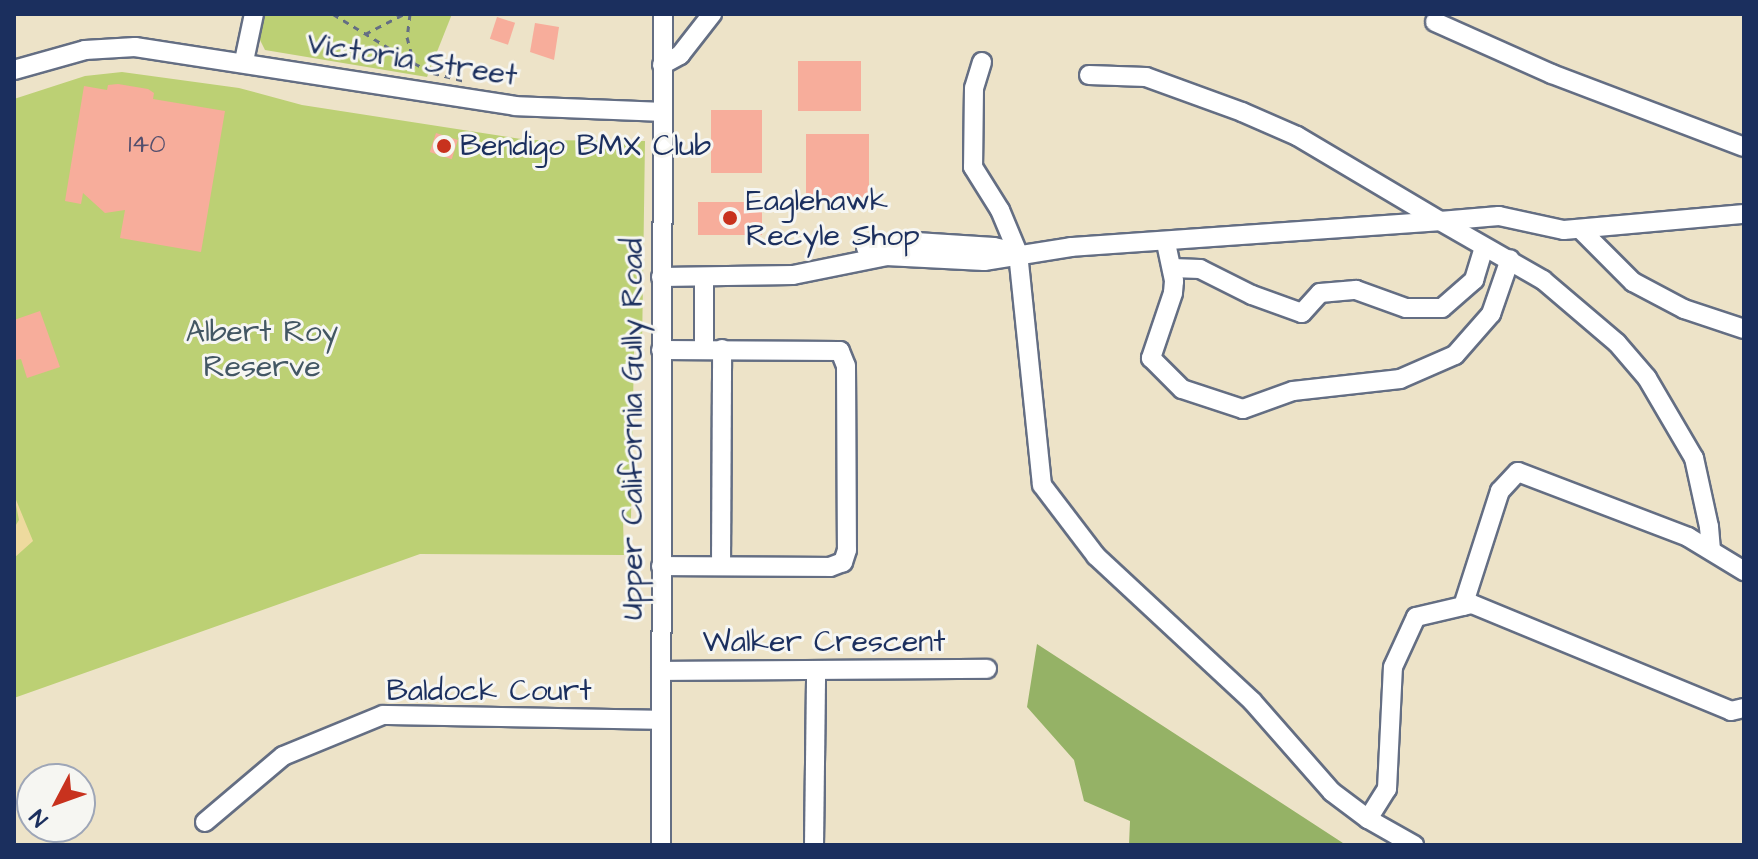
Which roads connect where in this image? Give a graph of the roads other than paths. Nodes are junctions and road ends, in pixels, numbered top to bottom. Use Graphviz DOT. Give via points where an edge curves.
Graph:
graph roads {
  1 [pos="254,14"];
  2 [pos="663,14"];
  3 [pos="712,14"];
  4 [pos="1435,22"];
  5 [pos="244,61"];
  6 [pos="982,62"];
  7 [pos="662,65"];
  8 [pos="14,70"];
  9 [pos="1089,75"];
  10 [pos="662,112"];
  11 [pos="1744,147"];
  12 [pos="1744,214"];
  13 [pos="1440,221"];
  14 [pos="1580,229"];
  15 [pos="1166,243"];
  16 [pos="1484,247"];
  17 [pos="1018,253"];
  18 [pos="1510,259"];
  19 [pos="1172,268"];
  20 [pos="661,277"];
  21 [pos="704,278"];
  22 [pos="1744,329"];
  23 [pos="713,349"];
  24 [pos="661,350"];
  25 [pos="1711,550"];
  26 [pos="661,566"];
  27 [pos="721,566"];
  28 [pos="1744,571"];
  29 [pos="1463,606"];
  30 [pos="987,669"];
  31 [pos="816,670"];
  32 [pos="661,671"];
  33 [pos="1744,708"];
  34 [pos="661,720"];
  35 [pos="1368,819"];
  36 [pos="205,822"];
  37 [pos="661,845"];
  38 [pos="814,845"];
  39 [pos="1414,845"];
  1 -- 5 [label="street"];
  2 -- 7 [label="street, Upper California Gully Road"];
  3 -- 7 [label="street" via="680,55"];
  4 -- 11 [label="street" via="1552,74"];
  5 -- 8 [label="street, Victoria Street" via="165,49 109,48"];
  5 -- 10 [label="street, Victoria Street" via="515,106"];
  6 -- 17 [label="street" via="974,88 973,167"];
  7 -- 10 [label="street, Upper California Gully Road"];
  9 -- 13 [label="street" via="1146,77 1242,112 1297,136"];
  10 -- 20 [label="street, Upper California Gully Road"];
  12 -- 14 [label="street"];
  13 -- 14 [label="street" via="1499,216"];
  13 -- 15 [label="street"];
  13 -- 16 [label="street"];
  14 -- 22 [label="street" via="1633,282 1684,309"];
  15 -- 17 [label="street"];
  15 -- 19 [label="street"];
  16 -- 18 [label="street"];
  16 -- 19 [label="street" via="1474,280 1442,308 1406,308 1356,290 1320,293 1302,313 1200,269"];
  17 -- 21 [label="street" via="967,244 892,243 773,276"];
  17 -- 35 [label="street" via="1042,485 1096,556 1252,701 1332,792"];
  18 -- 19 [label="street" via="1491,314 1455,355 1400,379 1293,391 1243,409 1182,389 1151,358 1169,313"];
  18 -- 25 [label="street" via="1617,343 1647,378 1694,458"];
  20 -- 21 [label="street"];
  20 -- 24 [label="street, Upper California Gully Road"];
  21 -- 23 [label="street"];
  23 -- 24 [label="street"];
  23 -- 27 [label="street"];
  23 -- 27 [label="street" via="830,348 843,355 846,366 843,562 830,567"];
  24 -- 26 [label="street, Upper California Gully Road"];
  25 -- 28 [label="street"];
  25 -- 29 [label="street" via="1518,472 1500,491"];
  26 -- 27 [label="street"];
  26 -- 32 [label="street, Upper California Gully Road"];
  29 -- 33 [label="street" via="1472,604 1731,711"];
  29 -- 35 [label="street" via="1416,617 1393,667 1387,789"];
  30 -- 31 [label="street, Walker Crescent"];
  31 -- 32 [label="street, Walker Crescent"];
  31 -- 38 [label="street"];
  32 -- 34 [label="street, Upper California Gully Road"];
  34 -- 36 [label="street, Baldock Court" via="383,715 283,756"];
  34 -- 37 [label="street, Upper California Gully Road"];
  35 -- 39 [label="street"];
}
